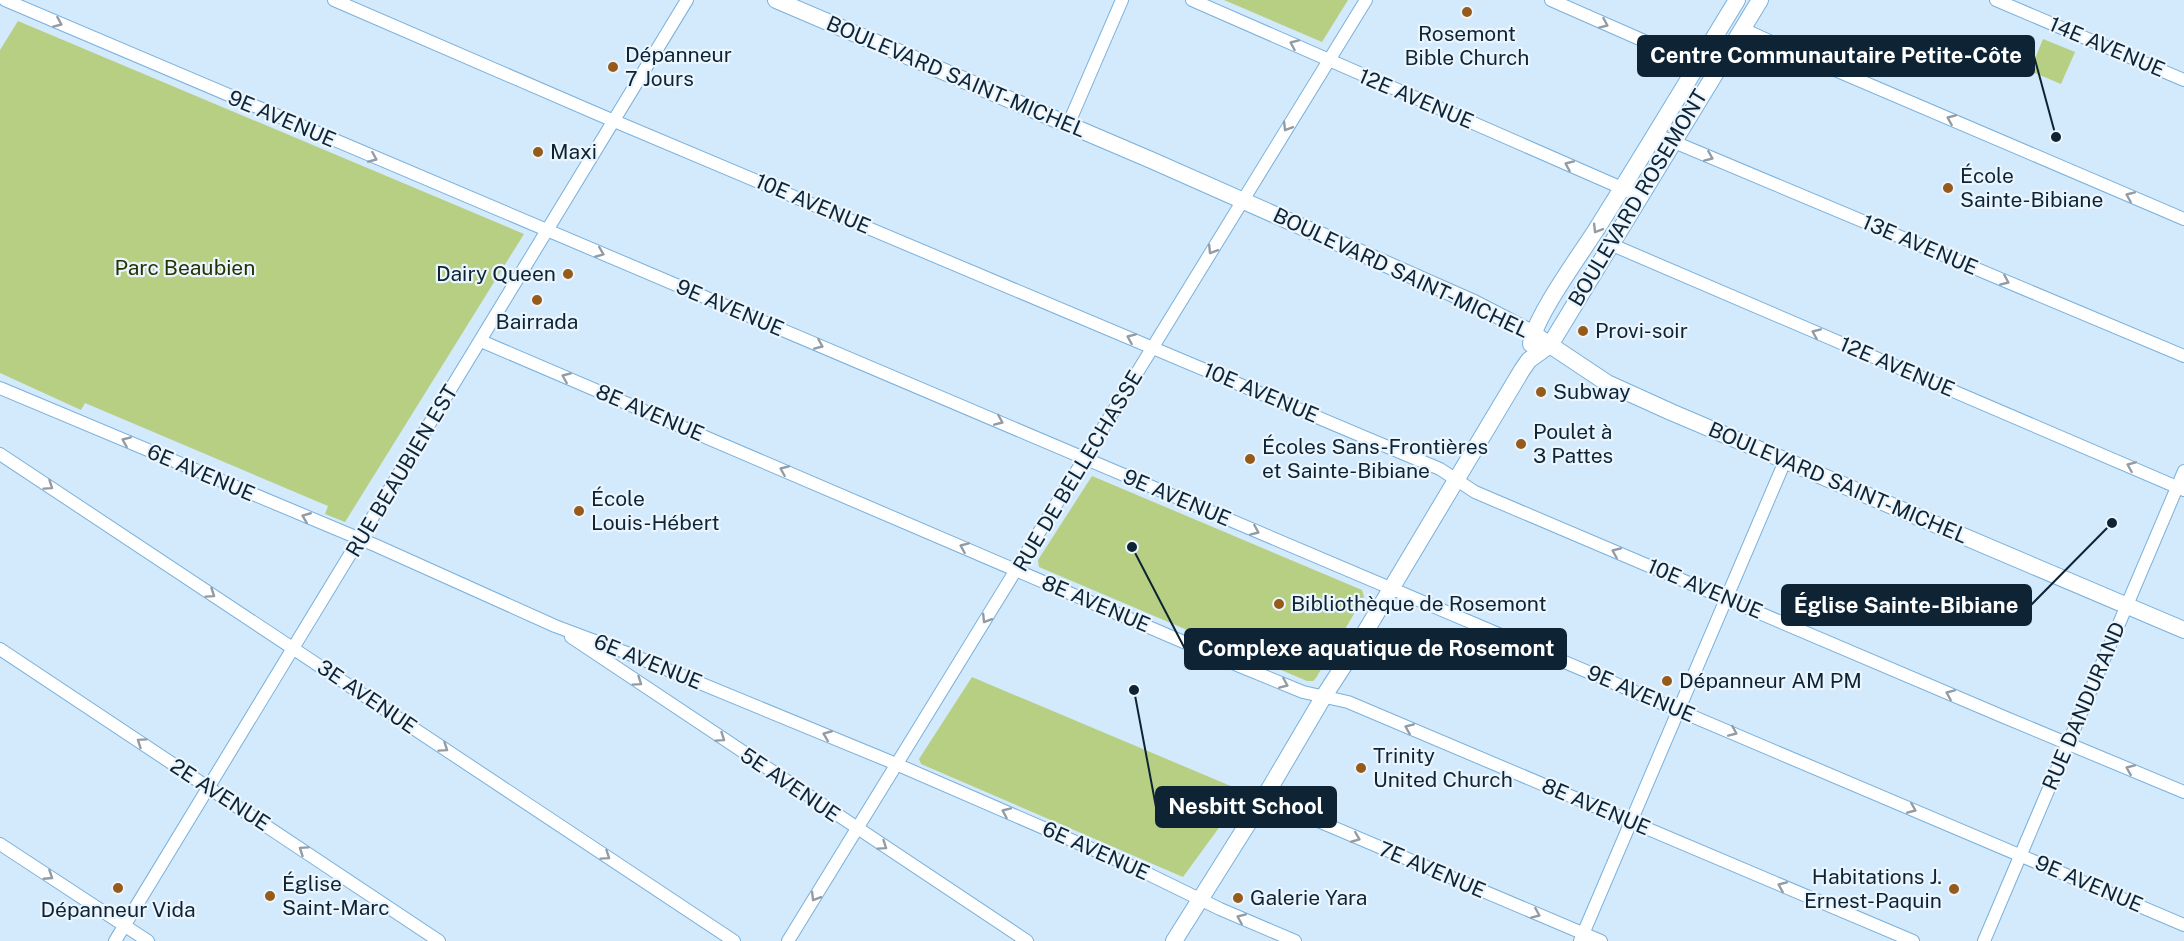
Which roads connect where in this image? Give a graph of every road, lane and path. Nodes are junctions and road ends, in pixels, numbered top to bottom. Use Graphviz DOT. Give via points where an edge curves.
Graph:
graph roads {
  1 [pos="4,0"];
  2 [pos="334,0"];
  3 [pos="687,0"];
  4 [pos="776,0"];
  5 [pos="1122,0"];
  6 [pos="1192,0"];
  7 [pos="1366,0"];
  8 [pos="1551,0"];
  9 [pos="1737,0"];
  10 [pos="1760,0"];
  11 [pos="1996,0"];
  12 [pos="0,7"];
  13 [pos="1743,28"];
  14 [pos="1330,60"];
  15 [pos="1698,64"];
  16 [pos="1716,70"];
  17 [pos="2184,80"];
  18 [pos="613,121"];
  19 [pos="1068,125"];
  20 [pos="1655,134"];
  21 [pos="1673,142"];
  22 [pos="1622,189"];
  23 [pos="1640,196"];
  24 [pos="1243,200"];
  25 [pos="2184,219"];
  26 [pos="546,231"];
  27 [pos="1610,244"];
  28 [pos="1532,333"];
  29 [pos="482,341"];
  30 [pos="1550,345"];
  31 [pos="1153,347"];
  32 [pos="2184,356"];
  33 [pos="1529,360"];
  34 [pos="0,388"];
  35 [pos="0,454"];
  36 [pos="1086,459"];
  37 [pos="1785,461"];
  38 [pos="2184,471"];
  39 [pos="1457,481"];
  40 [pos="2181,488"];
  41 [pos="360,539"];
  42 [pos="1017,570"];
  43 [pos="1391,588"];
  44 [pos="1727,599"];
  45 [pos="2127,606"];
  46 [pos="555,626"];
  47 [pos="2184,630"];
  48 [pos="0,648"];
  49 [pos="294,648"];
  50 [pos="1324,696"];
  51 [pos="1679,710"];
  52 [pos="2069,743"];
  53 [pos="896,764"];
  54 [pos="208,787"];
  55 [pos="2184,792"];
  56 [pos="1264,798"];
  57 [pos="1631,822"];
  58 [pos="856,829"];
  59 [pos="0,844"];
  60 [pos="2021,855"];
  61 [pos="1200,899"];
  62 [pos="2184,925"];
  63 [pos="125,926"];
  64 [pos="1581,938"];
  65 [pos="115,941"];
  66 [pos="148,941"];
  67 [pos="439,941"];
  68 [pos="734,941"];
  69 [pos="788,941"];
  70 [pos="1027,941"];
  71 [pos="1174,941"];
  72 [pos="1295,941"];
  73 [pos="1600,941"];
  74 [pos="1913,941"];
  75 [pos="1984,941"];
  1 -- 12 [label="street"];
  1 -- 26 [label="street, 9E AVENUE, one-way"];
  2 -- 18 [label="street, 10E AVENUE"];
  3 -- 18 [label="street, RUE BEAUBIEN EST"];
  4 -- 19 [label="main road, BOULEVARD SAINT-MICHEL"];
  5 -- 19 [label="street"];
  14 -- 6 [label="street, 12E AVENUE, one-way"];
  7 -- 14 [label="street, RUE DE BELLECHASSE"];
  8 -- 15 [label="street, one-way"];
  9 -- 15 [label="main road, BOULEVARD ROSEMONT"];
  10 -- 13 [label="main road, BOULEVARD ROSEMONT"];
  11 -- 17 [label="street, 14E AVENUE"];
  13 -- 16 [label="main road, BOULEVARD ROSEMONT"];
  25 -- 13 [label="street, one-way"];
  22 -- 14 [label="street, 12E AVENUE, one-way"];
  14 -- 24 [label="street, RUE DE BELLECHASSE, one-way"];
  15 -- 16 [label="street"];
  15 -- 20 [label="main road, BOULEVARD ROSEMONT"];
  16 -- 21 [label="main road, BOULEVARD ROSEMONT"];
  18 -- 26 [label="street, RUE BEAUBIEN EST"];
  31 -- 18 [label="street, 10E AVENUE, one-way"];
  19 -- 24 [label="main road, BOULEVARD SAINT-MICHEL"];
  20 -- 21 [label="street, 13E AVENUE"];
  20 -- 22 [label="main road, BOULEVARD ROSEMONT"];
  21 -- 23 [label="main road, BOULEVARD ROSEMONT"];
  21 -- 32 [label="street, 13E AVENUE, one-way"];
  22 -- 23 [label="street, 12E AVENUE"];
  22 -- 28 [label="main road, BOULEVARD ROSEMONT, one-way"];
  23 -- 27 [label="main road, BOULEVARD ROSEMONT"];
  24 -- 28 [label="main road, BOULEVARD SAINT-MICHEL" via="1474,303"];
  24 -- 31 [label="street, RUE DE BELLECHASSE, one-way"];
  26 -- 29 [label="street, RUE BEAUBIEN EST"];
  26 -- 36 [label="street, 9E AVENUE, one-way"];
  27 -- 30 [label="main road, BOULEVARD ROSEMONT"];
  40 -- 27 [label="street, 12E AVENUE, one-way"];
  28 -- 30 [label="main road, BOULEVARD SAINT-MICHEL"];
  28 -- 33 [label="main road, BOULEVARD ROSEMONT"];
  29 -- 41 [label="street, RUE BEAUBIEN EST"];
  42 -- 29 [label="street, 8E AVENUE, one-way"];
  30 -- 33 [label="main road, BOULEVARD ROSEMONT"];
  30 -- 37 [label="main road, BOULEVARD SAINT-MICHEL" via="1607,383"];
  31 -- 36 [label="street, RUE DE BELLECHASSE"];
  31 -- 39 [label="street, 10E AVENUE" via="1440,469"];
  33 -- 39 [label="main road, BOULEVARD ROSEMONT"];
  41 -- 34 [label="street, 6E AVENUE, one-way"];
  35 -- 49 [label="street, 3E AVENUE, one-way"];
  36 -- 42 [label="street, RUE DE BELLECHASSE"];
  36 -- 43 [label="street, 9E AVENUE, one-way"];
  37 -- 44 [label="street"];
  37 -- 45 [label="main road, BOULEVARD SAINT-MICHEL"];
  38 -- 40 [label="street, RUE DANDURAND"];
  39 -- 43 [label="main road, BOULEVARD ROSEMONT"];
  44 -- 39 [label="street, 10E AVENUE, one-way"];
  40 -- 45 [label="street, RUE DANDURAND"];
  41 -- 46 [label="street, 6E AVENUE"];
  41 -- 49 [label="street, RUE BEAUBIEN EST"];
  42 -- 50 [label="street, 8E AVENUE, one-way" via="1295,689"];
  42 -- 53 [label="street, RUE DE BELLECHASSE, one-way"];
  43 -- 50 [label="main road, BOULEVARD ROSEMONT"];
  43 -- 51 [label="street, 9E AVENUE"];
  44 -- 51 [label="street"];
  52 -- 44 [label="street, 10E AVENUE, one-way"];
  45 -- 47 [label="main road, BOULEVARD SAINT-MICHEL"];
  45 -- 52 [label="street, RUE DANDURAND"];
  53 -- 46 [label="street, 6E AVENUE, one-way"];
  46 -- 58 [label="street, 5E AVENUE, one-way"];
  54 -- 48 [label="street, 2E AVENUE, one-way"];
  49 -- 54 [label="street, RUE BEAUBIEN EST"];
  49 -- 68 [label="street, 3E AVENUE, one-way"];
  50 -- 56 [label="main road, BOULEVARD ROSEMONT"];
  57 -- 50 [label="street, 8E AVENUE, one-way" via="1348,702"];
  51 -- 57 [label="street"];
  51 -- 60 [label="street, 9E AVENUE, one-way"];
  55 -- 52 [label="street, 10E AVENUE, one-way"];
  52 -- 60 [label="street, RUE DANDURAND"];
  53 -- 58 [label="street, RUE DE BELLECHASSE"];
  61 -- 53 [label="street, 6E AVENUE, one-way"];
  54 -- 63 [label="street, RUE BEAUBIEN EST"];
  67 -- 54 [label="street, 2E AVENUE, one-way"];
  56 -- 61 [label="main road, BOULEVARD ROSEMONT"];
  56 -- 64 [label="street, 7E AVENUE, one-way"];
  57 -- 64 [label="street"];
  74 -- 57 [label="street, 8E AVENUE, one-way"];
  58 -- 69 [label="street, RUE DE BELLECHASSE, one-way"];
  58 -- 70 [label="street, 5E AVENUE, one-way"];
  59 -- 63 [label="street, one-way"];
  60 -- 62 [label="street, 9E AVENUE"];
  60 -- 75 [label="street, RUE DANDURAND"];
  61 -- 71 [label="main road, BOULEVARD ROSEMONT"];
  72 -- 61 [label="street, 6E AVENUE, one-way"];
  63 -- 65 [label="street, RUE BEAUBIEN EST"];
  63 -- 66 [label="street"];
  64 -- 73 [label="street, 7E AVENUE"];
}
